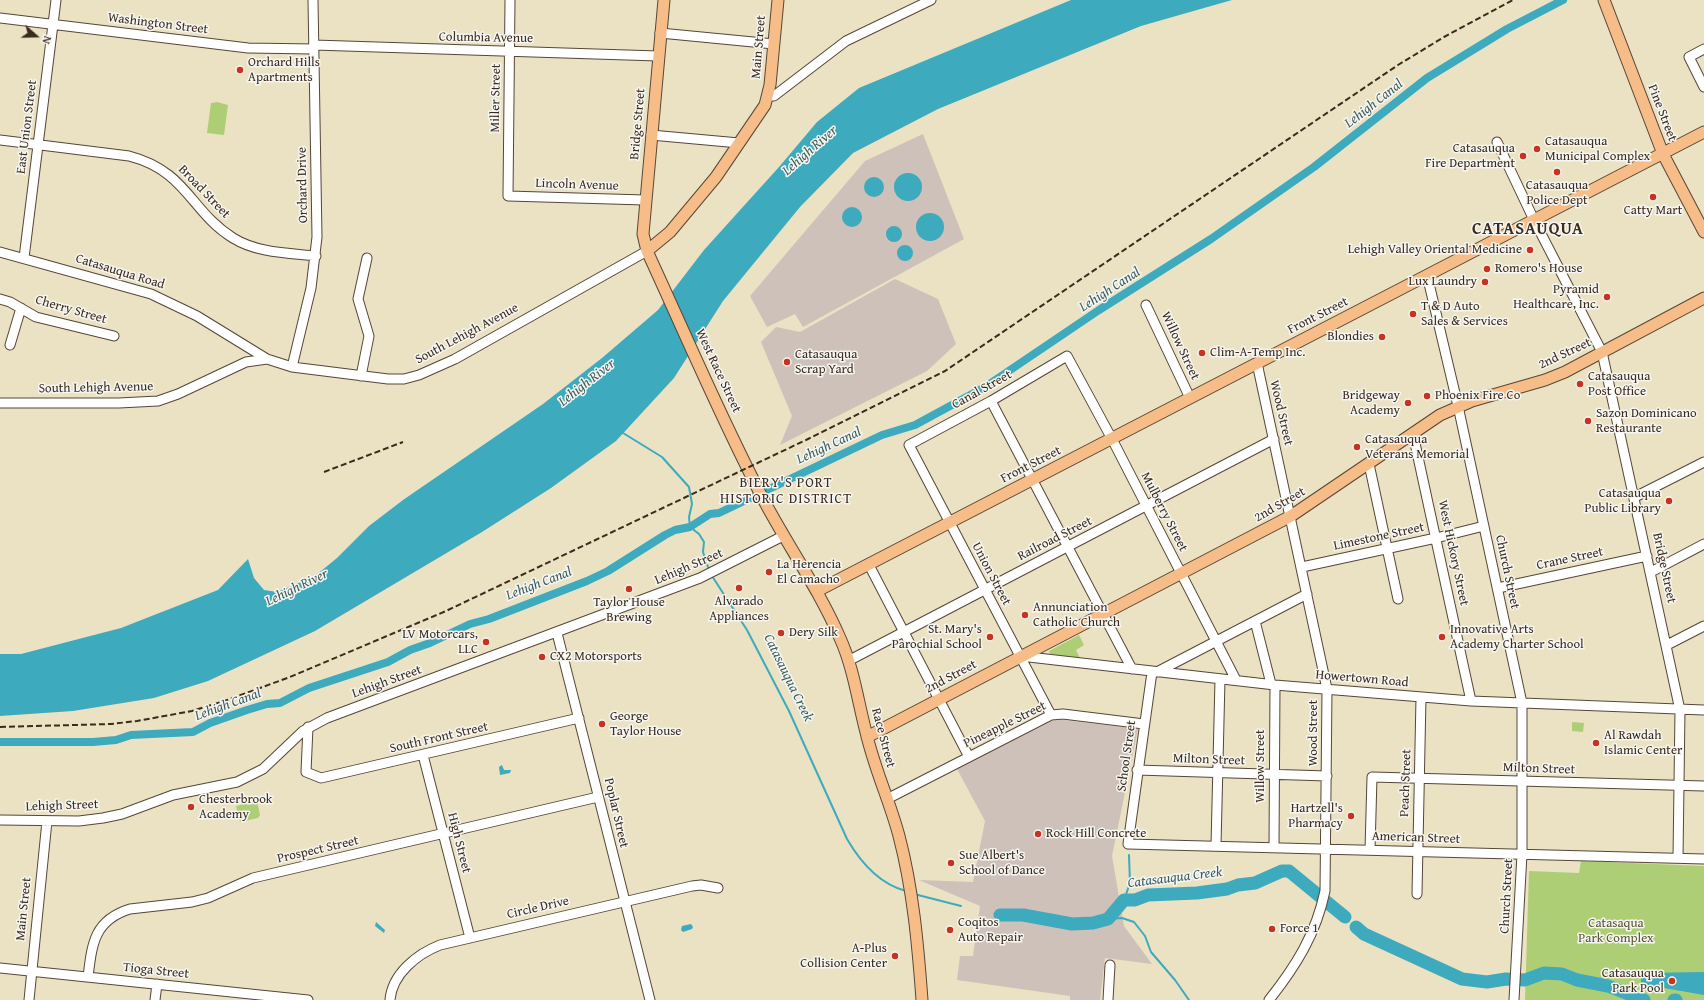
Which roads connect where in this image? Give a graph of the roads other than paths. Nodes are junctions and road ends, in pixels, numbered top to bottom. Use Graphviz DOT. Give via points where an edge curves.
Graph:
graph roads {
  1 [pos="56,0"];
  2 [pos="313,0"];
  3 [pos="510,0"];
  4 [pos="664,0"];
  5 [pos="778,0"];
  6 [pos="930,0"];
  7 [pos="1604,0"];
  8 [pos="0,18"];
  9 [pos="53,24"];
  10 [pos="660,33"];
  11 [pos="774,44"];
  12 [pos="314,47"];
  13 [pos="1704,49"];
  14 [pos="510,50"];
  15 [pos="658,56"];
  16 [pos="1704,87"];
  17 [pos="768,96"];
  18 [pos="1704,132"];
  19 [pos="651,136"];
  20 [pos="0,140"];
  21 [pos="1497,142"];
  22 [pos="739,143"];
  23 [pos="38,146"];
  24 [pos="1663,154"];
  25 [pos="508,196"];
  26 [pos="645,200"];
  27 [pos="1534,220"];
  28 [pos="1704,232"];
  29 [pos="647,250"];
  30 [pos="0,252"];
  31 [pos="316,256"];
  32 [pos="24,258"];
  33 [pos="367,258"];
  34 [pos="1427,275"];
  35 [pos="1704,298"];
  36 [pos="0,299"];
  37 [pos="1146,305"];
  38 [pos="21,308"];
  39 [pos="114,336"];
  40 [pos="10,345"];
  41 [pos="1602,352"];
  42 [pos="1067,356"];
  43 [pos="266,359"];
  44 [pos="1256,363"];
  45 [pos="292,367"];
  46 [pos="361,376"];
  47 [pos="1190,398"];
  48 [pos="991,401"];
  49 [pos="0,403"];
  50 [pos="1458,406"];
  51 [pos="1413,434"];
  52 [pos="1112,439"];
  53 [pos="1274,439"];
  54 [pos="909,445"];
  55 [pos="1704,462"];
  56 [pos="1369,464"];
  57 [pos="1033,480"];
  58 [pos="1635,497"];
  59 [pos="765,502"];
  60 [pos="1147,506"];
  61 [pos="1291,516"];
  62 [pos="950,523"];
  63 [pos="1484,526"];
  64 [pos="783,536"];
  65 [pos="1436,538"];
  66 [pos="1704,544"];
  67 [pos="1068,547"];
  68 [pos="1387,549"];
  69 [pos="1647,556"];
  70 [pos="869,565"];
  71 [pos="1302,567"];
  72 [pos="1651,572"];
  73 [pos="1181,574"];
  74 [pos="1498,588"];
  75 [pos="985,590"];
  76 [pos="817,591"];
  77 [pos="1307,594"];
  78 [pos="1398,599"];
  79 [pos="1103,614"];
  80 [pos="1255,621"];
  81 [pos="1704,626"];
  82 [pos="904,632"];
  83 [pos="557,633"];
  84 [pos="1216,642"];
  85 [pos="1667,646"];
  86 [pos="1020,656"];
  87 [pos="848,661"];
  88 [pos="1132,669"];
  89 [pos="1154,672"];
  90 [pos="1220,679"];
  91 [pos="1236,680"];
  92 [pos="1273,684"];
  93 [pos="1327,689"];
  94 [pos="1421,697"];
  95 [pos="940,699"];
  96 [pos="1471,701"];
  97 [pos="1522,703"];
  98 [pos="1680,710"];
  99 [pos="1704,710"];
  100 [pos="1051,715"];
  101 [pos="579,718"];
  102 [pos="1144,724"];
  103 [pos="308,727"];
  104 [pos="867,737"];
  105 [pos="423,755"];
  106 [pos="969,757"];
  107 [pos="1137,770"];
  108 [pos="1218,773"];
  109 [pos="1274,775"];
  110 [pos="1327,776"];
  111 [pos="1420,778"];
  112 [pos="1522,781"];
  113 [pos="1680,786"];
  114 [pos="1704,786"];
  115 [pos="598,797"];
  116 [pos="886,799"];
  117 [pos="0,820"];
  118 [pos="47,821"];
  119 [pos="443,834"];
  120 [pos="1128,844"];
  121 [pos="1216,846"];
  122 [pos="1274,848"];
  123 [pos="1326,849"];
  124 [pos="1370,850"];
  125 [pos="1417,851"];
  126 [pos="1522,854"];
  127 [pos="1678,858"];
  128 [pos="1704,858"];
  129 [pos="718,888"];
  130 [pos="1417,894"];
  131 [pos="624,901"];
  132 [pos="470,938"];
  133 [pos="1110,965"];
  134 [pos="0,968"];
  135 [pos="32,972"];
  136 [pos="88,977"];
  137 [pos="157,984"];
  138 [pos="280,999"];
  139 [pos="29,1000"];
  140 [pos="155,1000"];
  141 [pos="308,1000"];
  142 [pos="390,1000"];
  143 [pos="650,1000"];
  144 [pos="922,1000"];
  145 [pos="1108,1000"];
  146 [pos="1269,1000"];
  147 [pos="1514,1000"];
  1 -- 9 [label="street, East Union Street"];
  2 -- 12 [label="street, Orchard Drive"];
  3 -- 14 [label="street, Miller Street"];
  4 -- 10 [label="main road, Bridge Street"];
  5 -- 11 [label="main road, Main Street"];
  6 -- 17 [label="street" via="846,41 774,96"];
  7 -- 24 [label="main road, Pine Street"];
  8 -- 9 [label="street, Washington Street"];
  9 -- 12 [label="street, Washington Street" via="248,48"];
  9 -- 23 [label="street, East Union Street"];
  10 -- 11 [label="street"];
  10 -- 15 [label="main road, Bridge Street"];
  11 -- 17 [label="main road, Main Street"];
  12 -- 14 [label="street, Columbia Avenue"];
  12 -- 31 [label="street, Orchard Drive"];
  13 -- 16 [label="street" via="1689,57"];
  14 -- 15 [label="street, Columbia Avenue"];
  14 -- 25 [label="street, Miller Street"];
  15 -- 19 [label="main road, Bridge Street"];
  17 -- 22 [label="main road, South Lehigh Avenue" via="765,105"];
  18 -- 24 [label="main road, Front Street"];
  19 -- 22 [label="street"];
  19 -- 26 [label="main road, Bridge Street"];
  20 -- 23 [label="street, Broad Street"];
  21 -- 27 [label="street, Bridge Street"];
  22 -- 29 [label="main road, South Lehigh Avenue" via="703,194 670,232"];
  23 -- 31 [label="street, Broad Street" via="142,159 172,176 216,225 234,239 258,249"];
  23 -- 32 [label="street, East Union Street"];
  24 -- 27 [label="main road, Front Street"];
  24 -- 28 [label="main road, Pine Street"];
  25 -- 26 [label="street, Lincoln Avenue"];
  26 -- 29 [label="main road, Bridge Street" via="643,234"];
  27 -- 34 [label="main road, Front Street"];
  27 -- 41 [label="street, Bridge Street"];
  29 -- 46 [label="street, South Lehigh Avenue" via="433,370 404,379"];
  29 -- 59 [label="main road, West Race Street"];
  30 -- 32 [label="street, Catasauqua Road"];
  31 -- 45 [label="street, Orchard Drive"];
  32 -- 43 [label="street, Catasauqua Road" via="158,296 192,313"];
  33 -- 46 [label="street" via="358,299 370,336"];
  34 -- 44 [label="main road, Front Street"];
  34 -- 50 [label="street, Church Street"];
  35 -- 41 [label="main road, 2nd Street"];
  36 -- 38 [label="street, Cherry Street"];
  37 -- 47 [label="street, Willow Street"];
  38 -- 39 [label="street, Cherry Street" via="36,317"];
  38 -- 40 [label="street"];
  41 -- 50 [label="main road, 2nd Street" via="1545,380"];
  41 -- 58 [label="street, Bridge Street"];
  42 -- 48 [label="street, Canal Street"];
  42 -- 52 [label="street, Mulberry Street"];
  43 -- 45 [label="street, South Lehigh Avenue"];
  43 -- 49 [label="street, South Lehigh Avenue" via="246,362 158,401"];
  44 -- 47 [label="main road, Front Street"];
  44 -- 53 [label="street, Wood Street"];
  45 -- 46 [label="street, South Lehigh Avenue"];
  47 -- 52 [label="main road, Front Street"];
  48 -- 54 [label="street, Canal Street"];
  48 -- 57 [label="street"];
  50 -- 51 [label="main road, 2nd Street"];
  50 -- 63 [label="street, Church Street"];
  51 -- 56 [label="main road, 2nd Street"];
  51 -- 65 [label="street, West Hickory Street"];
  52 -- 57 [label="main road, Front Street"];
  52 -- 60 [label="street, Mulberry Street"];
  53 -- 60 [label="street, Railroad Street"];
  53 -- 61 [label="street, Wood Street"];
  54 -- 62 [label="street, Union Street"];
  55 -- 58 [label="street"];
  56 -- 61 [label="main road, 2nd Street"];
  56 -- 68 [label="street"];
  57 -- 62 [label="main road, Front Street"];
  57 -- 67 [label="street"];
  58 -- 69 [label="street, Bridge Street"];
  59 -- 64 [label="main road, Race Street"];
  60 -- 67 [label="street, Railroad Street"];
  60 -- 73 [label="street, Mulberry Street"];
  61 -- 71 [label="street, Wood Street"];
  61 -- 73 [label="main road, 2nd Street"];
  62 -- 70 [label="main road, Front Street"];
  62 -- 75 [label="street, Union Street"];
  63 -- 65 [label="street, Limestone Street"];
  63 -- 74 [label="street, Church Street"];
  64 -- 76 [label="main road, Race Street"];
  64 -- 83 [label="street, Lehigh Street" via="711,573"];
  65 -- 68 [label="street, Limestone Street"];
  65 -- 96 [label="street, West Hickory Street"];
  66 -- 72 [label="street"];
  67 -- 75 [label="street, Railroad Street"];
  67 -- 79 [label="street"];
  68 -- 71 [label="street, Limestone Street"];
  68 -- 78 [label="street"];
  69 -- 72 [label="street, Bridge Street"];
  69 -- 74 [label="street, Crane Street"];
  70 -- 76 [label="main road, Front Street"];
  70 -- 82 [label="street"];
  71 -- 77 [label="street, Wood Street"];
  72 -- 85 [label="street, Bridge Street"];
  73 -- 79 [label="main road, 2nd Street"];
  73 -- 84 [label="street, Mulberry Street"];
  74 -- 97 [label="street, Church Street"];
  75 -- 82 [label="street, Railroad Street"];
  75 -- 86 [label="street, Union Street"];
  76 -- 87 [label="main road, Race Street" via="841,639"];
  77 -- 80 [label="street"];
  77 -- 93 [label="street, Wood Street"];
  79 -- 86 [label="main road, 2nd Street"];
  79 -- 88 [label="street"];
  80 -- 84 [label="street"];
  80 -- 92 [label="street, Willow Street"];
  81 -- 85 [label="street"];
  82 -- 87 [label="street, Railroad Street"];
  82 -- 95 [label="street"];
  83 -- 101 [label="street, Poplar Street"];
  83 -- 103 [label="street, Lehigh Street"];
  84 -- 89 [label="street"];
  84 -- 91 [label="street, Mulberry Street"];
  85 -- 98 [label="street, Bridge Street"];
  86 -- 88 [label="street, Howertown Road"];
  86 -- 95 [label="main road, 2nd Street"];
  86 -- 100 [label="street, Union Street"];
  87 -- 104 [label="main road, Race Street"];
  88 -- 89 [label="street, Howertown Road"];
  89 -- 90 [label="street, Howertown Road"];
  89 -- 102 [label="street, School Street"];
  90 -- 91 [label="street, Howertown Road"];
  90 -- 108 [label="street"];
  91 -- 92 [label="street, Howertown Road"];
  92 -- 93 [label="street, Howertown Road"];
  92 -- 109 [label="street, Willow Street"];
  93 -- 94 [label="street, Howertown Road"];
  93 -- 110 [label="street, Wood Street"];
  94 -- 96 [label="street, Howertown Road"];
  94 -- 111 [label="street, Peach Street"];
  95 -- 104 [label="main road, 2nd Street"];
  95 -- 106 [label="street"];
  96 -- 97 [label="street, Howertown Road"];
  97 -- 98 [label="street, Howertown Road"];
  97 -- 112 [label="street, Church Street"];
  98 -- 99 [label="street, Howertown Road"];
  98 -- 113 [label="street, Bridge Street"];
  100 -- 102 [label="street, Pineapple Street" via="1063,714"];
  100 -- 106 [label="street, Pineapple Street"];
  101 -- 105 [label="street, South Front Street"];
  101 -- 115 [label="street, Poplar Street"];
  102 -- 107 [label="street, School Street"];
  103 -- 105 [label="street, South Front Street" via="306,772 321,778"];
  103 -- 118 [label="street, Lehigh Street" via="263,769 237,782 173,795 122,814 103,818"];
  104 -- 116 [label="main road, Race Street"];
  105 -- 119 [label="street, High Street"];
  106 -- 116 [label="street, Pineapple Street"];
  107 -- 108 [label="street, Milton Street"];
  107 -- 120 [label="street, School Street"];
  108 -- 109 [label="street, Milton Street"];
  108 -- 121 [label="street"];
  109 -- 110 [label="street, Milton Street"];
  109 -- 122 [label="street, Willow Street"];
  110 -- 123 [label="street, Wood Street"];
  111 -- 112 [label="street, Milton Street"];
  111 -- 124 [label="street, Milton Street" via="1372,777"];
  111 -- 125 [label="street, Peach Street"];
  112 -- 113 [label="street, Milton Street"];
  112 -- 126 [label="street, Church Street"];
  113 -- 114 [label="street, Milton Street"];
  113 -- 127 [label="street, Bridge Street"];
  115 -- 119 [label="street, Prospect Street"];
  115 -- 131 [label="street, Poplar Street"];
  116 -- 144 [label="main road, Race Street" via="898,833 908,880"];
  117 -- 118 [label="street, Lehigh Street"];
  118 -- 135 [label="street, Main Street"];
  119 -- 132 [label="street, High Street"];
  119 -- 136 [label="street, Prospect Street" via="253,878 208,898 192,902 122,912 107,921 96,935 91,949"];
  120 -- 121 [label="street, American Street"];
  121 -- 122 [label="street, American Street"];
  122 -- 123 [label="street, American Street"];
  123 -- 124 [label="street, American Street"];
  123 -- 146 [label="street, Wood Street" via="1322,905 1298,960"];
  124 -- 125 [label="street, American Street"];
  125 -- 126 [label="street, American Street"];
  125 -- 130 [label="street, Peach Street"];
  126 -- 127 [label="street, American Street"];
  126 -- 147 [label="street, Church Street"];
  127 -- 128 [label="street, American Street"];
  129 -- 131 [label="street, Circle Drive" via="692,886"];
  131 -- 132 [label="street, Circle Drive"];
  131 -- 143 [label="street, Poplar Street"];
  132 -- 142 [label="street, Circle Drive" via="440,945 422,954 397,977"];
  133 -- 145 [label="street"];
  134 -- 135 [label="street, Tioga Street"];
  135 -- 136 [label="street, Tioga Street"];
  135 -- 139 [label="street, Main Street"];
  136 -- 137 [label="street, Tioga Street"];
  137 -- 138 [label="street, Tioga Street"];
  137 -- 140 [label="street"];
  138 -- 141 [label="street, Tioga Street"];
}
